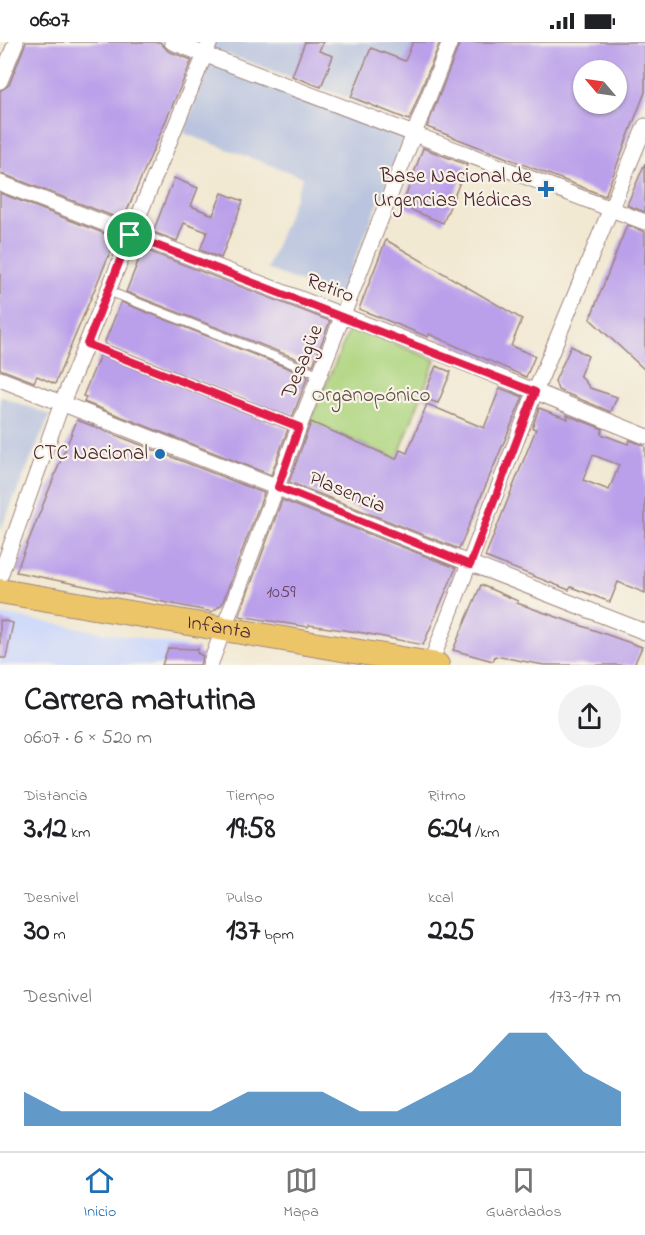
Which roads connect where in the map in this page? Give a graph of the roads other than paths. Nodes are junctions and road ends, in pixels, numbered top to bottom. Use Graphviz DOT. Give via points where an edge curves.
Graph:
graph roads {
  1 [pos="16,42"];
  2 [pos="171,42"];
  3 [pos="450,42"];
  4 [pos="207,49"];
  5 [pos="0,81"];
  6 [pos="645,126"];
  7 [pos="413,132"];
  8 [pos="0,183"];
  9 [pos="612,209"];
  10 [pos="645,222"];
  11 [pos="130,235"];
  12 [pos="108,291"];
  13 [pos="344,316"];
  14 [pos="87,344"];
  15 [pos="321,375"];
  16 [pos="0,379"];
  17 [pos="535,392"];
  18 [pos="63,403"];
  19 [pos="299,427"];
  20 [pos="645,436"];
  21 [pos="278,487"];
  22 [pos="470,565"];
  23 [pos="0,576"];
  24 [pos="0,591"];
  25 [pos="225,627"];
  26 [pos="645,632"];
  27 [pos="210,665"];
  28 [pos="433,665"];
  1 -- 5 [label="street"];
  2 -- 4 [label="street"];
  3 -- 7 [label="street, Desagüe"];
  4 -- 7 [label="street"];
  4 -- 11 [label="street"];
  6 -- 9 [label="street"];
  7 -- 9 [label="street"];
  7 -- 13 [label="street, Desagüe"];
  8 -- 11 [label="street, Retiro"];
  9 -- 10 [label="street"];
  9 -- 17 [label="street"];
  11 -- 12 [label="street"];
  11 -- 13 [label="street, Retiro"];
  12 -- 14 [label="street"];
  12 -- 15 [label="lane"];
  13 -- 15 [label="street, Desagüe"];
  13 -- 17 [label="street, Retiro"];
  14 -- 18 [label="street"];
  14 -- 19 [label="lane"];
  15 -- 19 [label="street, Desagüe"];
  16 -- 18 [label="street, Plasencia"];
  17 -- 20 [label="street, Retiro"];
  17 -- 22 [label="street"];
  18 -- 21 [label="street, Plasencia"];
  18 -- 23 [label="street"];
  19 -- 21 [label="street, Desagüe"];
  21 -- 22 [label="street, Plasencia"];
  21 -- 25 [label="street, Desagüe"];
  22 -- 26 [label="street, Plasencia"];
  22 -- 28 [label="street"];
  24 -- 25 [label="main road, Infanta"];
  25 -- 27 [label="street, Desagüe"];
  25 -- 28 [label="main road, Infanta"];
}
